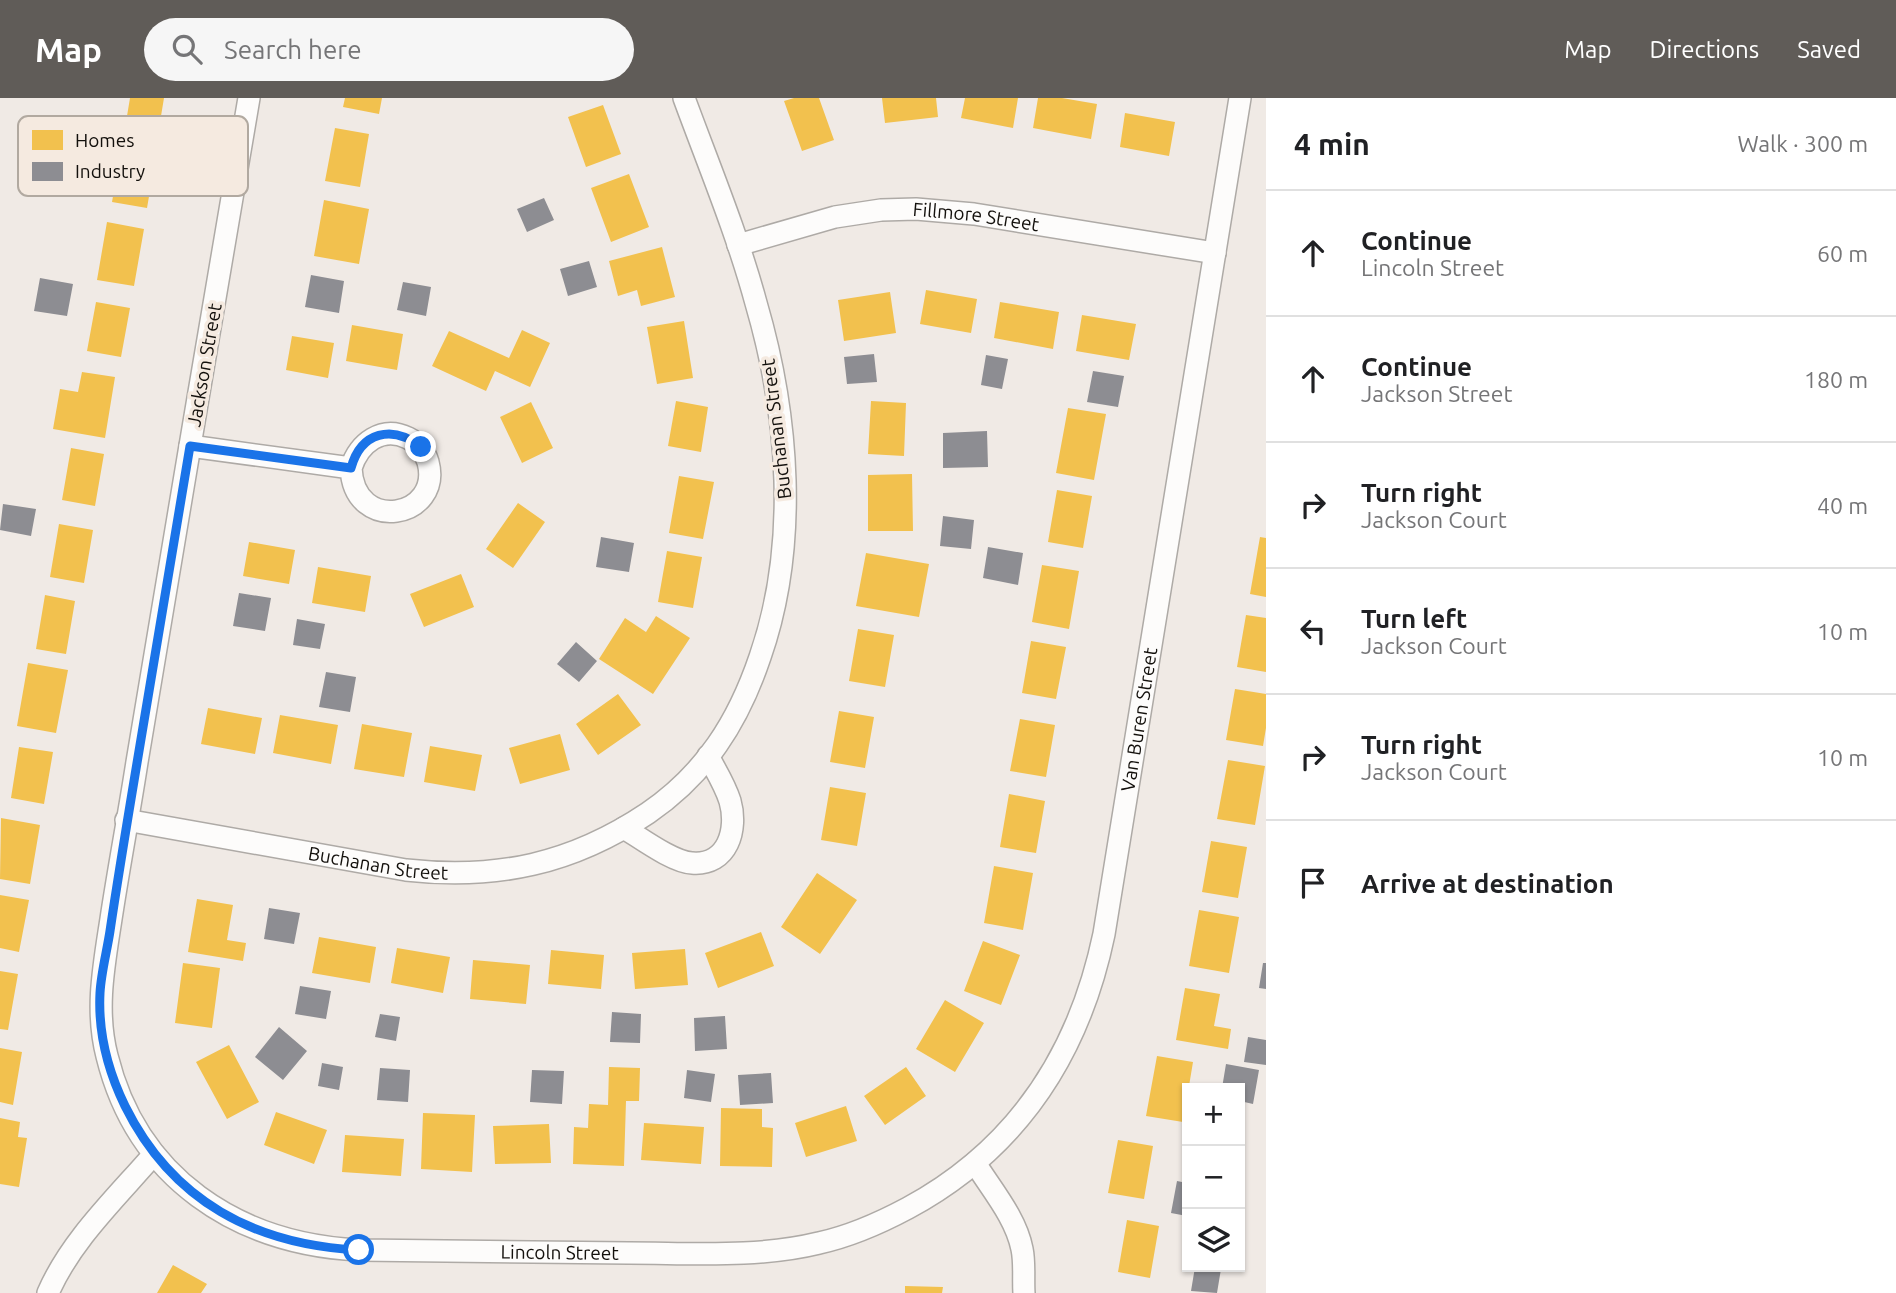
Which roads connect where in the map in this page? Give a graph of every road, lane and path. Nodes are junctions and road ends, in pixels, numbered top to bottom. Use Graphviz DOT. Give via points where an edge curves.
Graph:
graph roads {
  1 [pos="249,98"];
  2 [pos="684,98"];
  3 [pos="1240,98"];
  4 [pos="246,116"];
  5 [pos="232,196"];
  6 [pos="738,245"];
  7 [pos="1215,253"];
  8 [pos="190,446"];
  9 [pos="351,468"];
  10 [pos="708,756"];
  11 [pos="126,820"];
  12 [pos="624,828"];
  13 [pos="154,1154"];
  14 [pos="975,1163"];
  15 [pos="48,1293"];
  16 [pos="1024,1293"];
  1 -- 4 [label="street, Jackson Street"];
  2 -- 6 [label="street, Buchanan Street"];
  3 -- 7 [label="street, Van Buren Street"];
  5 -- 8 [label="street, Jackson Street"];
  6 -- 7 [label="street, Fillmore Street" via="835,217 915,209 974,214"];
  6 -- 10 [label="street, Buchanan Street" via="772,369 786,518 770,628 750,687 726,734"];
  7 -- 14 [label="street, Van Buren Street" via="1097,967 1074,1032 1047,1082 1011,1129"];
  8 -- 9 [label="street"];
  8 -- 11 [label="street, Jackson Street"];
  10 -- 12 [label="street, Buchanan Street" via="659,805"];
  10 -- 12 [label="street" via="725,787 733,818 728,845 717,857 691,863 678,859"];
  11 -- 12 [label="street, Buchanan Street" via="441,873 516,869 547,862"];
  11 -- 13 [label="street, Jackson Street" via="100,993 101,1022 118,1091"];
  13 -- 14 [label="street, Lincoln Street" via="197,1197 242,1224 299,1244 386,1251 719,1253 782,1249 819,1243 882,1222 933,1195"];
  13 -- 15 [label="street" via="69,1254"];
  14 -- 16 [label="street" via="1019,1236"];
}
